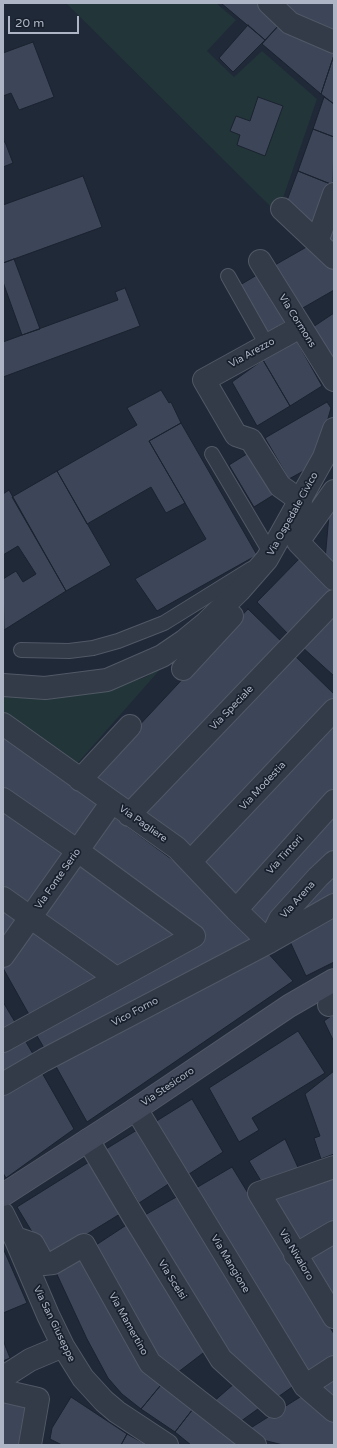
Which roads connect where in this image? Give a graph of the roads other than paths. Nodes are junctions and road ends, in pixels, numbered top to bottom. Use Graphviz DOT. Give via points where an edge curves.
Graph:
graph roads {
  1 [pos="269,3"];
  2 [pos="334,42"];
  3 [pos="334,194"];
  4 [pos="282,209"];
  5 [pos="317,242"];
  6 [pos="334,258"];
  7 [pos="260,261"];
  8 [pos="228,276"];
  9 [pos="300,327"];
  10 [pos="267,345"];
  11 [pos="334,380"];
  12 [pos="334,429"];
  13 [pos="212,454"];
  14 [pos="333,487"];
  15 [pos="300,501"];
  16 [pos="269,556"];
  17 [pos="334,579"];
  18 [pos="239,591"];
  19 [pos="334,601"];
  20 [pos="21,650"];
  21 [pos="183,669"];
  22 [pos="3,685"];
  23 [pos="334,710"];
  24 [pos="3,724"];
  25 [pos="130,726"];
  26 [pos="80,780"];
  27 [pos="3,799"];
  28 [pos="334,801"];
  29 [pos="121,808"];
  30 [pos="78,851"];
  31 [pos="191,862"];
  32 [pos="334,862"];
  33 [pos="3,898"];
  34 [pos="334,905"];
  35 [pos="236,910"];
  36 [pos="30,917"];
  37 [pos="269,942"];
  38 [pos="3,956"];
  39 [pos="116,978"];
  40 [pos="334,980"];
  41 [pos="3,1041"];
  42 [pos="3,1084"];
  43 [pos="136,1109"];
  44 [pos="88,1140"];
  45 [pos="334,1167"];
  46 [pos="5,1190"];
  47 [pos="3,1214"];
  48 [pos="334,1232"];
  49 [pos="15,1238"];
  50 [pos="295,1255"];
  51 [pos="332,1309"];
  52 [pos="63,1346"];
  53 [pos="334,1367"];
  54 [pos="3,1376"];
  55 [pos="305,1386"];
  56 [pos="3,1391"];
  57 [pos="274,1406"];
  58 [pos="334,1411"];
  59 [pos="30,1445"];
  60 [pos="167,1445"];
  61 [pos="255,1445"];
  1 -- 2 [label="street" via="290,24"];
  3 -- 5 [label="street"];
  4 -- 5 [label="street"];
  5 -- 6 [label="street"];
  7 -- 9 [label="street, Via Cormons"];
  8 -- 10 [label="lane"];
  9 -- 10 [label="street, Via Arezzo"];
  9 -- 11 [label="street, Via Cormons"];
  10 -- 15 [label="street, Via Arezzo" via="204,380 236,435 251,440 280,486"];
  12 -- 15 [label="street, Via Ospedale Civico" via="324,457"];
  13 -- 16 [label="lane"];
  14 -- 17 [label="street" via="298,542"];
  15 -- 16 [label="street, Via Ospedale Civico"];
  16 -- 18 [label="street, Via Ospedale Civico"];
  16 -- 20 [label="lane" via="164,623 118,641 94,648 69,651"];
  18 -- 21 [label="street" via="248,600"];
  18 -- 22 [label="street, Via Ospedale Civico" via="184,641 162,656 133,670 107,680 76,685 45,688"];
  19 -- 29 [label="street, Via Speciale"];
  23 -- 31 [label="street, Via Modestia"];
  24 -- 26 [label="street, Via Pagliere"];
  25 -- 26 [label="street"];
  26 -- 29 [label="street, Via Pagliere"];
  27 -- 30 [label="street"];
  28 -- 35 [label="street, Via Tintori"];
  29 -- 30 [label="street, Via Fonte Serio"];
  29 -- 31 [label="street, Via Pagliere" via="177,848"];
  30 -- 36 [label="street, Via Fonte Serio"];
  30 -- 39 [label="street" via="194,936"];
  31 -- 35 [label="street, Via Pagliere"];
  32 -- 37 [label="street, Via Arena" via="280,920"];
  33 -- 36 [label="street"];
  34 -- 37 [label="street, Vico Forno"];
  35 -- 37 [label="street, Via Pagliere"];
  36 -- 38 [label="street, Via Fonte Serio"];
  36 -- 39 [label="street"];
  37 -- 42 [label="street, Vico Forno"];
  39 -- 41 [label="street"];
  40 -- 43 [label="street, Via Stesicoro" via="289,1006"];
  43 -- 44 [label="street, Via Stesicoro"];
  43 -- 55 [label="street, Via Mangione"];
  44 -- 46 [label="street, Via Stesicoro"];
  44 -- 57 [label="street, Via Scelsi" via="220,1359"];
  45 -- 50 [label="street, Via Nivaloro" via="259,1193"];
  47 -- 49 [label="street, Via San Giuseppe"];
  48 -- 50 [label="street"];
  49 -- 52 [label="street, Via San Giuseppe"];
  49 -- 61 [label="street, Via Mamertino" via="33,1244 44,1264 53,1263 84,1245 150,1363"];
  50 -- 51 [label="street, Via Nivaloro"];
  52 -- 54 [label="street" via="30,1360"];
  52 -- 60 [label="street, Via San Giuseppe" via="83,1378 104,1401"];
  53 -- 55 [label="street"];
  55 -- 58 [label="street, Via Mangione"];
  56 -- 59 [label="street" via="38,1399"];
}
